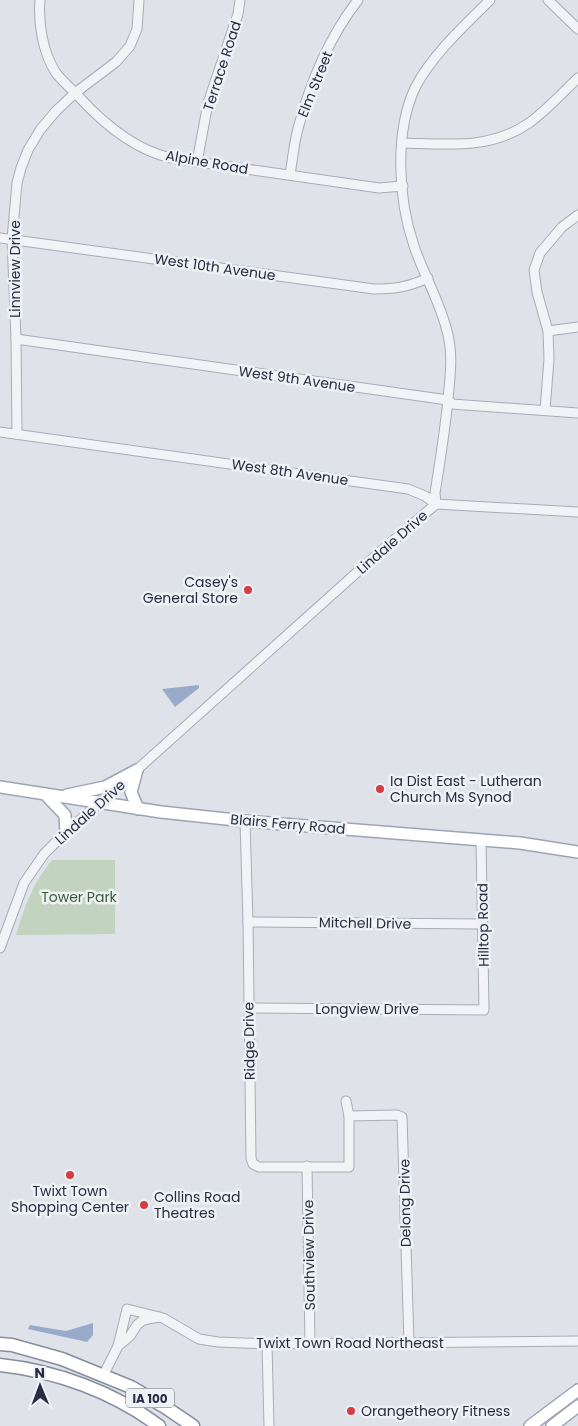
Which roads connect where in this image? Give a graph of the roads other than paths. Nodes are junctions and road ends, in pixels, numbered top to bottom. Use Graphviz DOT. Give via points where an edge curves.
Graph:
graph roads {
  1 [pos="40,0"];
  2 [pos="139,0"];
  3 [pos="240,0"];
  4 [pos="358,0"];
  5 [pos="490,0"];
  6 [pos="548,0"];
  7 [pos="578,29"];
  8 [pos="578,78"];
  9 [pos="75,93"];
  10 [pos="402,143"];
  11 [pos="198,162"];
  12 [pos="290,174"];
  13 [pos="403,186"];
  14 [pos="578,215"];
  15 [pos="0,238"];
  16 [pos="12,239"];
  17 [pos="428,278"];
  18 [pos="578,328"];
  19 [pos="548,331"];
  20 [pos="16,339"];
  21 [pos="448,400"];
  22 [pos="546,410"];
  23 [pos="578,413"];
  24 [pos="0,432"];
  25 [pos="17,434"];
  26 [pos="436,504"];
  27 [pos="578,512"];
  28 [pos="137,770"];
  29 [pos="0,787"];
  30 [pos="50,795"];
  31 [pos="100,803"];
  32 [pos="138,809"];
  33 [pos="245,821"];
  34 [pos="66,832"];
  35 [pos="481,840"];
  36 [pos="578,852"];
  37 [pos="248,922"];
  38 [pos="482,924"];
  39 [pos="0,948"];
  40 [pos="249,1008"];
  41 [pos="484,1010"];
  42 [pos="346,1101"];
  43 [pos="349,1116"];
  44 [pos="307,1166"];
  45 [pos="159,1317"];
  46 [pos="578,1341"];
  47 [pos="310,1343"];
  48 [pos="408,1343"];
  49 [pos="0,1344"];
  50 [pos="267,1344"];
  51 [pos="118,1346"];
  52 [pos="0,1365"];
  53 [pos="104,1376"];
  54 [pos="578,1390"];
  55 [pos="578,1406"];
  56 [pos="159,1426"];
  57 [pos="193,1426"];
  58 [pos="269,1426"];
  59 [pos="530,1426"];
  60 [pos="552,1426"];
  1 -- 9 [label="street, Alpine Road" via="41,30 47,55 57,74"];
  2 -- 9 [label="street, Linnview Drive" via="137,29 130,46 116,62"];
  3 -- 11 [label="street, Terrace Road" via="208,103"];
  4 -- 12 [label="street, Elm Street" via="347,14 312,84 298,126"];
  5 -- 10 [label="street, Lindale Drive" via="448,43 416,86 407,111"];
  6 -- 7 [label="street"];
  8 -- 10 [label="street" via="531,122 499,138 481,143"];
  9 -- 11 [label="street, Alpine Road" via="101,120 145,148 170,158"];
  9 -- 16 [label="street, Linnview Drive" via="40,130 28,150 17,183"];
  10 -- 13 [label="street, Lindale Drive"];
  11 -- 12 [label="street, Alpine Road"];
  12 -- 13 [label="street, Alpine Road" via="378,188"];
  13 -- 17 [label="street, Lindale Drive" via="412,238"];
  14 -- 19 [label="street" via="562,227 540,253 534,270"];
  15 -- 16 [label="street, West 10th Avenue"];
  16 -- 17 [label="street, West 10th Avenue" via="374,289 395,289"];
  16 -- 20 [label="street, Linnview Drive"];
  17 -- 21 [label="street, Lindale Drive" via="448,336"];
  18 -- 19 [label="street"];
  19 -- 22 [label="street"];
  20 -- 21 [label="street, West 9th Avenue"];
  20 -- 25 [label="street, Linnview Drive"];
  21 -- 22 [label="street, West 9th Avenue" via="452,404"];
  21 -- 26 [label="street, Lindale Drive"];
  22 -- 23 [label="street, West 9th Avenue"];
  24 -- 25 [label="street, West 8th Avenue"];
  25 -- 26 [label="street, West 8th Avenue" via="408,489"];
  26 -- 27 [label="street, West 8th Avenue"];
  26 -- 28 [label="street, Lindale Drive"];
  28 -- 30 [label="main road" via="105,787"];
  28 -- 31 [label="street, Lindale Drive"];
  28 -- 32 [label="main road" via="131,792"];
  29 -- 30 [label="main road, Blairs Ferry Road"];
  30 -- 31 [label="main road, Blairs Ferry Road"];
  30 -- 34 [label="main road" via="65,816"];
  31 -- 32 [label="main road, Blairs Ferry Road"];
  31 -- 34 [label="street, Lindale Drive"];
  32 -- 33 [label="main road, Blairs Ferry Road"];
  33 -- 35 [label="main road, Blairs Ferry Road"];
  33 -- 37 [label="street, Ridge Drive"];
  34 -- 39 [label="street, Lindale Drive" via="32,868"];
  35 -- 36 [label="main road, Blairs Ferry Road"];
  35 -- 38 [label="street, Hilltop Road"];
  37 -- 38 [label="street, Mitchell Drive"];
  37 -- 40 [label="street, Ridge Drive"];
  38 -- 41 [label="street, Hilltop Road"];
  40 -- 41 [label="street, Longview Drive"];
  40 -- 44 [label="street, Ridge Drive" via="253,1164 259,1167"];
  42 -- 43 [label="street"];
  43 -- 44 [label="street, Ridge Drive" via="349,1167"];
  43 -- 48 [label="street, Delong Drive" via="402,1117"];
  44 -- 47 [label="street, Southview Drive"];
  45 -- 50 [label="street, Twixt Town Road Northeast" via="199,1339"];
  45 -- 51 [label="street, Twixt Town Road Northeast" via="143,1320"];
  45 -- 51 [label="street, Twixt Town Road Northeast" via="127,1308"];
  46 -- 48 [label="street, Twixt Town Road Northeast"];
  47 -- 48 [label="street, Twixt Town Road Northeast"];
  47 -- 50 [label="street, Twixt Town Road Northeast"];
  49 -- 53 [label="highway, IA 100" via="62,1359"];
  50 -- 58 [label="street"];
  51 -- 53 [label="street, Twixt Town Road Northeast"];
  52 -- 56 [label="highway, IA 100" via="53,1375 97,1390"];
  53 -- 57 [label="highway, IA 100" via="131,1387"];
  54 -- 59 [label="main road"];
  55 -- 60 [label="main road"];
}
